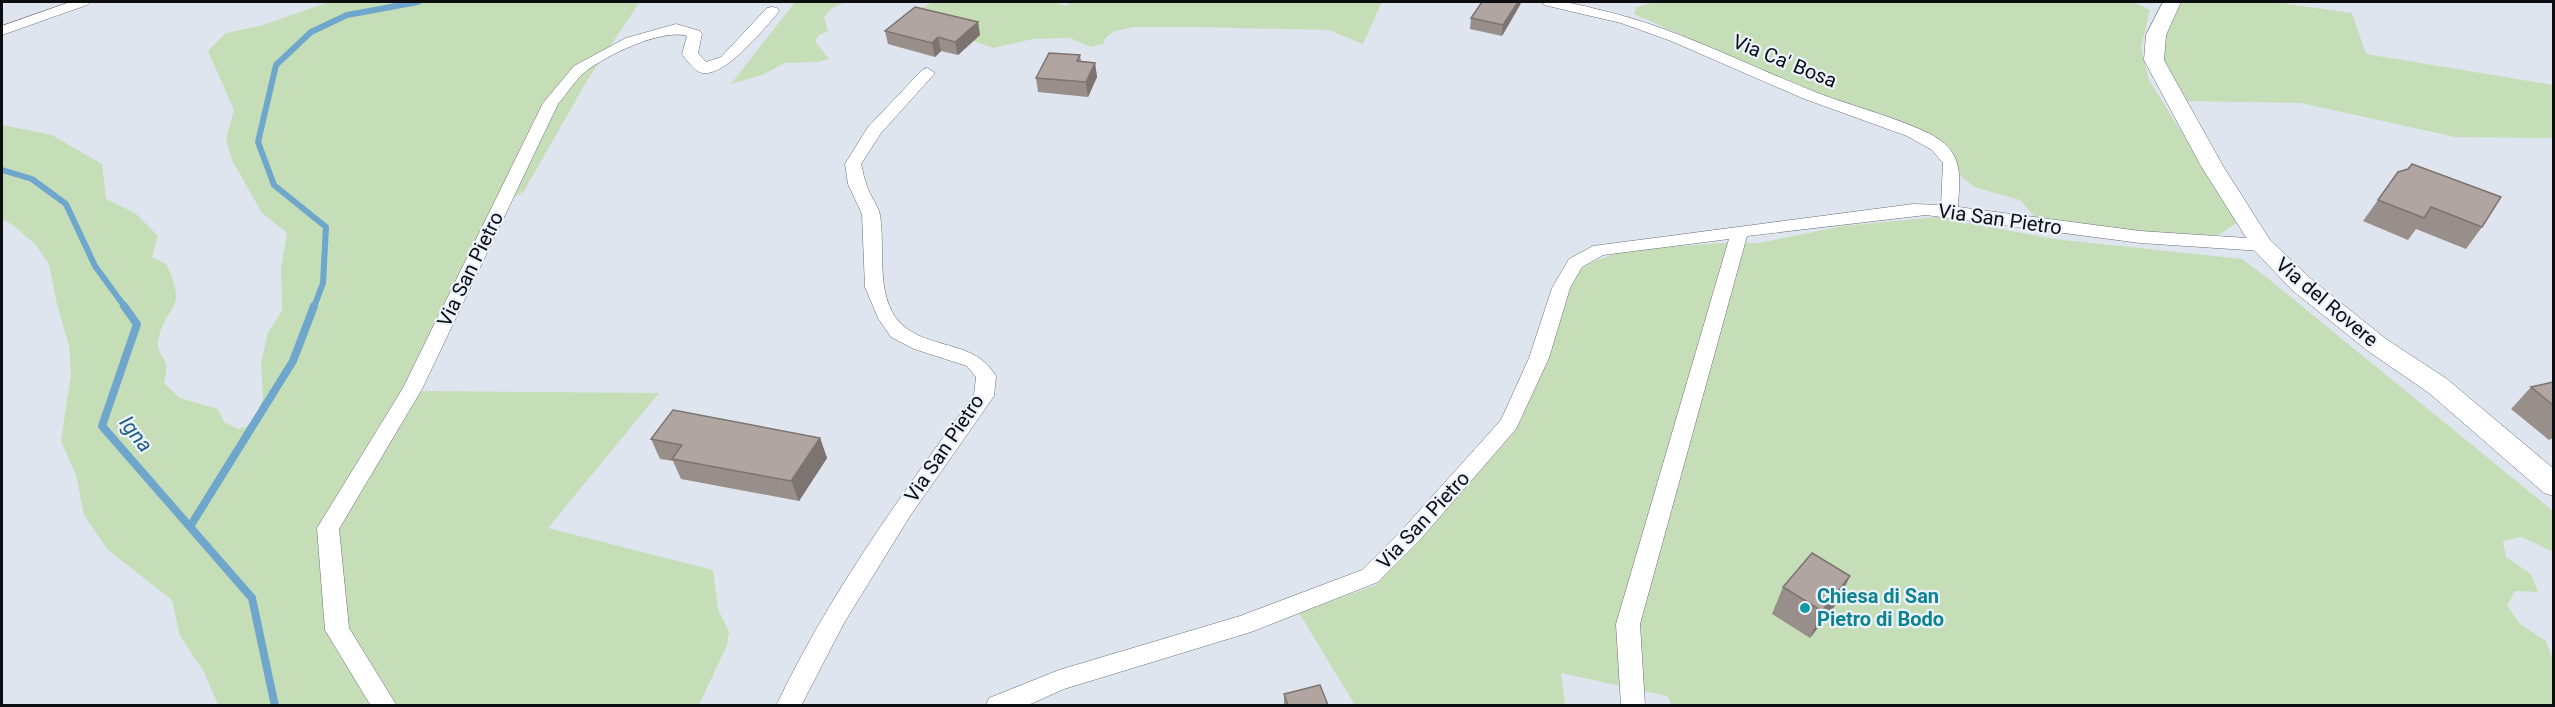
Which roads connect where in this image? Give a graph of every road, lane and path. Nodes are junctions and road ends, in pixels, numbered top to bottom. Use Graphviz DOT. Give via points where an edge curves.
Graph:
graph roads {
  1 [pos="82,2"];
  2 [pos="1549,2"];
  3 [pos="2172,2"];
  4 [pos="772,11"];
  5 [pos="2,31"];
  6 [pos="927,73"];
  7 [pos="1949,209"];
  8 [pos="1739,234"];
  9 [pos="2262,245"];
  10 [pos="2553,485"];
  11 [pos="385,705"];
  12 [pos="788,705"];
  13 [pos="998,705"];
  14 [pos="1633,705"];
  1 -- 5 [label="street"];
  2 -- 7 [label="street, Via Ca' Bosa" via="1626,20 1808,95 1913,133 1938,146 1951,163"];
  3 -- 9 [label="street, Via del Rovere" via="2156,36 2154,60 2218,176"];
  4 -- 11 [label="street, Via San Pietro" via="726,60 703,68 690,54 695,34 676,28 631,40 579,69 551,103 412,389 328,528 337,630"];
  6 -- 12 [label="street, Via San Pietro" via="874,130 853,164 856,184 871,214 874,287 897,332 974,361 986,376 984,396 902,510 836,615"];
  7 -- 8 [label="street, Via San Pietro" via="1913,209"];
  7 -- 9 [label="street, Via San Pietro" via="2151,239"];
  8 -- 13 [label="street, Via San Pietro" via="1599,250 1575,263 1561,288 1539,358 1509,424 1370,576 1243,625 1059,680"];
  8 -- 14 [label="street" via="1628,624"];
  9 -- 10 [label="street, Via del Rovere" via="2301,284 2377,345 2438,386"];
}
